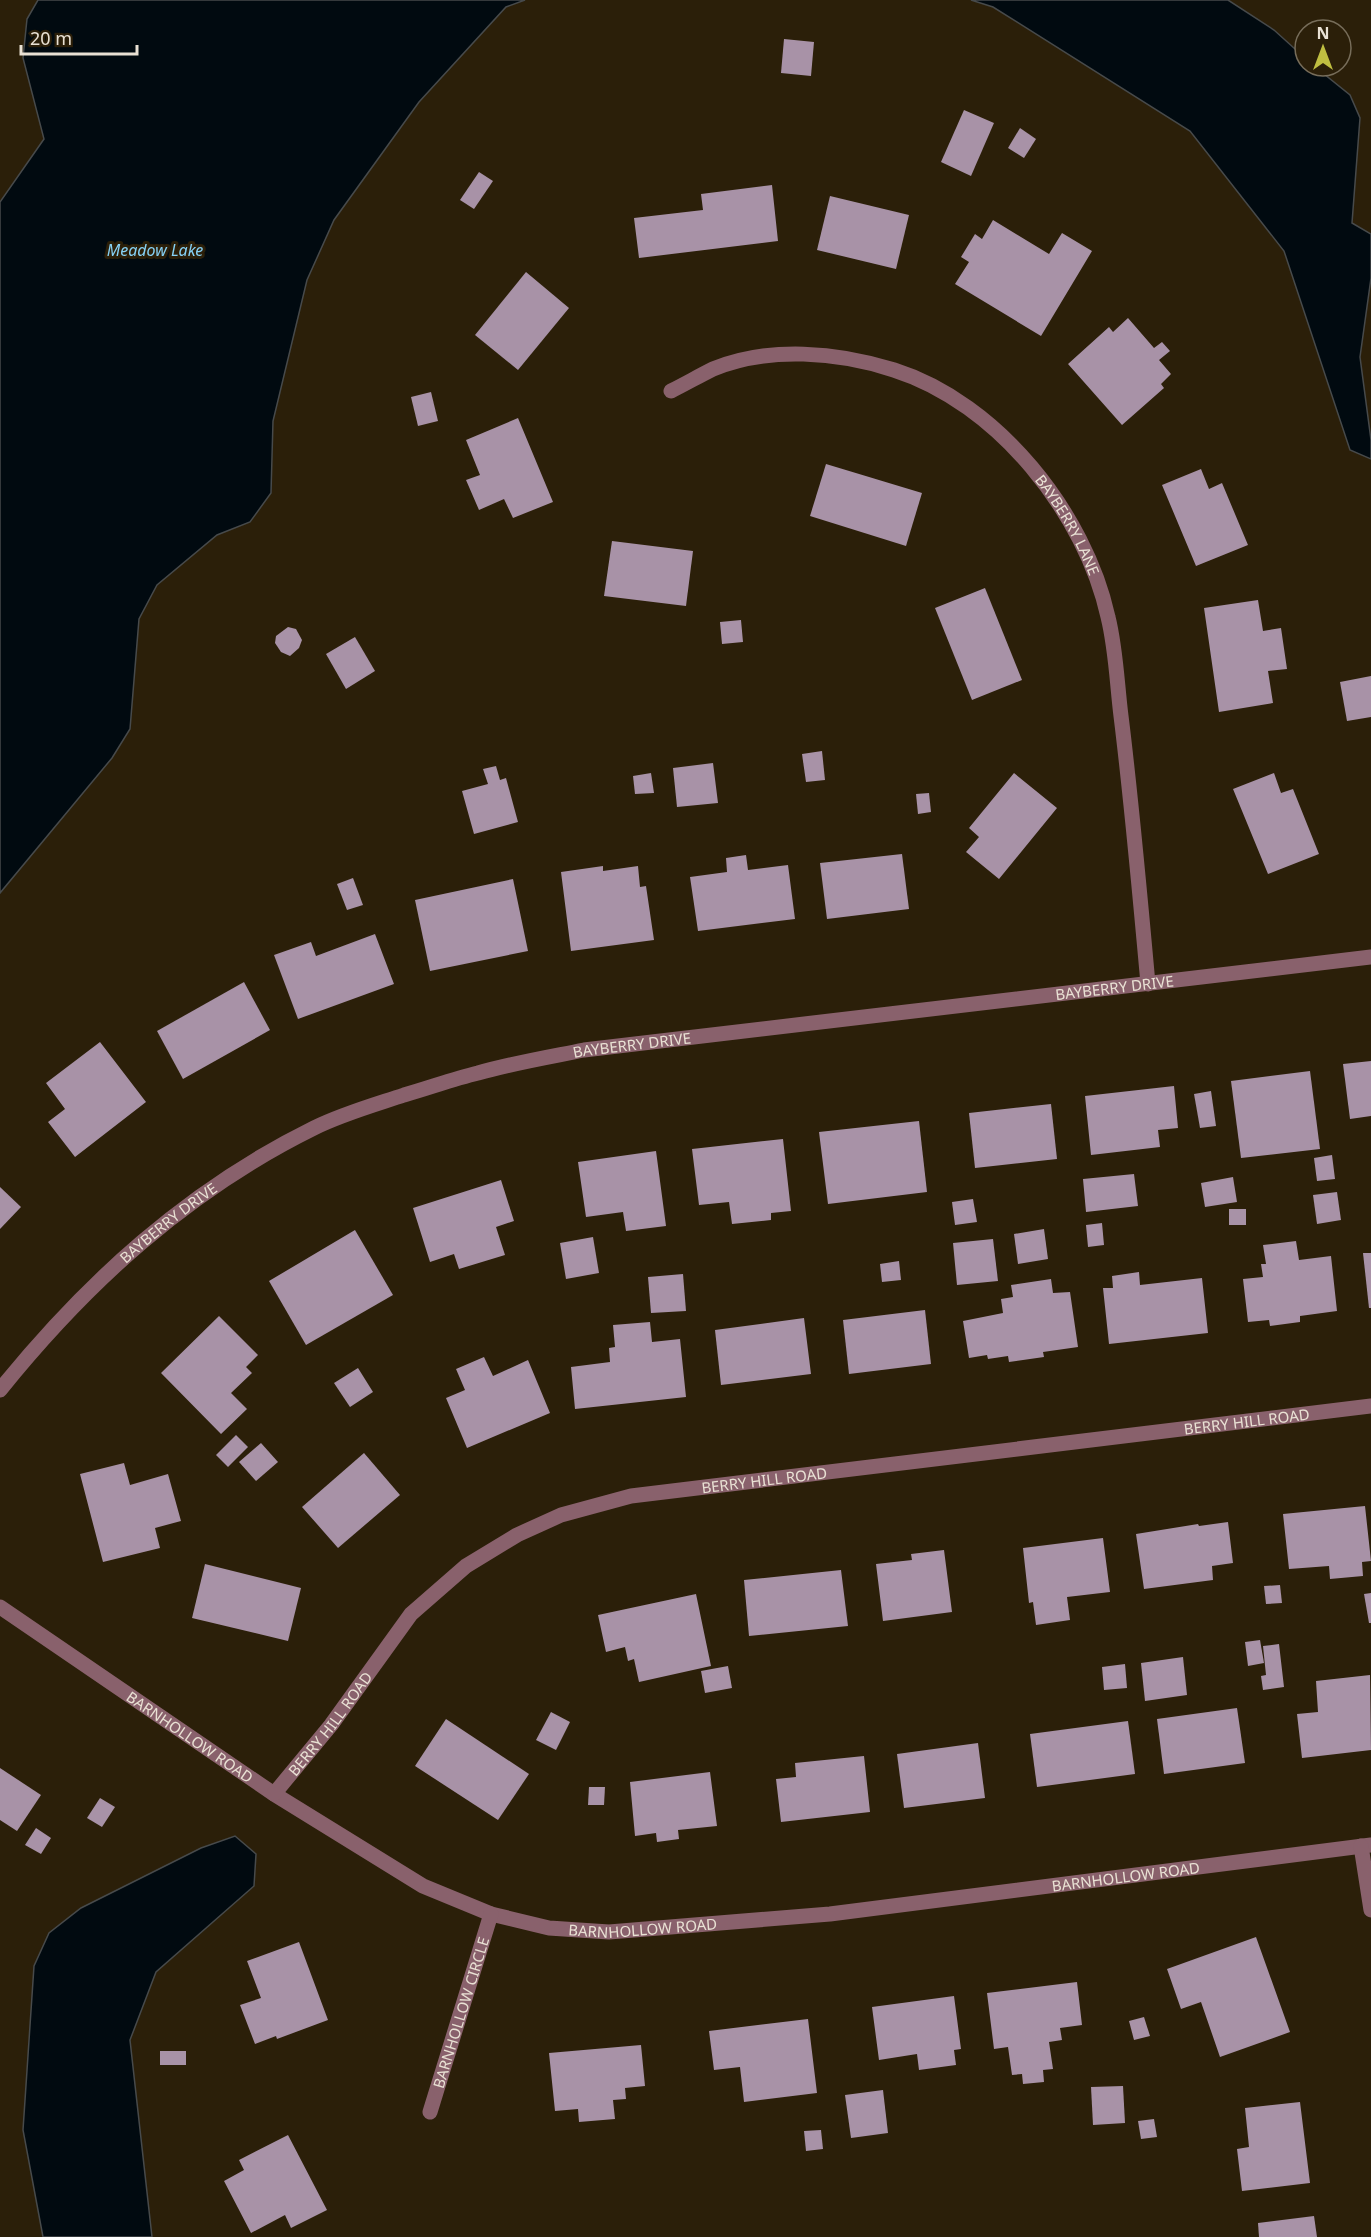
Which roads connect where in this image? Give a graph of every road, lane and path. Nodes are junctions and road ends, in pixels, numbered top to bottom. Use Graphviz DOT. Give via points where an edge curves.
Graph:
graph roads {
  1 [pos="671,391"];
  2 [pos="1371,957"];
  3 [pos="1148,984"];
  4 [pos="0,1390"];
  5 [pos="1371,1406"];
  6 [pos="0,1607"];
  7 [pos="274,1794"];
  8 [pos="1366,1845"];
  9 [pos="1371,1910"];
  10 [pos="491,1914"];
  11 [pos="430,2112"];
  1 -- 3 [label="street, BAYBERRY LANE" via="714,369 762,357 813,354 864,360 949,394 1022,455 1057,501 1090,562 1108,617 1135,827"];
  2 -- 3 [label="street, BAYBERRY DRIVE"];
  3 -- 4 [label="street, BAYBERRY DRIVE" via="584,1050 479,1072 376,1104 315,1127 237,1171 149,1235 95,1283"];
  5 -- 7 [label="street, BERRY HILL ROAD" via="631,1496 561,1515 517,1535 466,1566 411,1614 331,1725"];
  6 -- 7 [label="street, BARNHOLLOW ROAD"];
  7 -- 10 [label="street, BARNHOLLOW ROAD" via="423,1886"];
  8 -- 9 [label="street"];
  8 -- 10 [label="street, BARNHOLLOW ROAD" via="830,1914 609,1932 549,1928"];
  10 -- 11 [label="street, BARNHOLLOW CIRCLE"];
}
